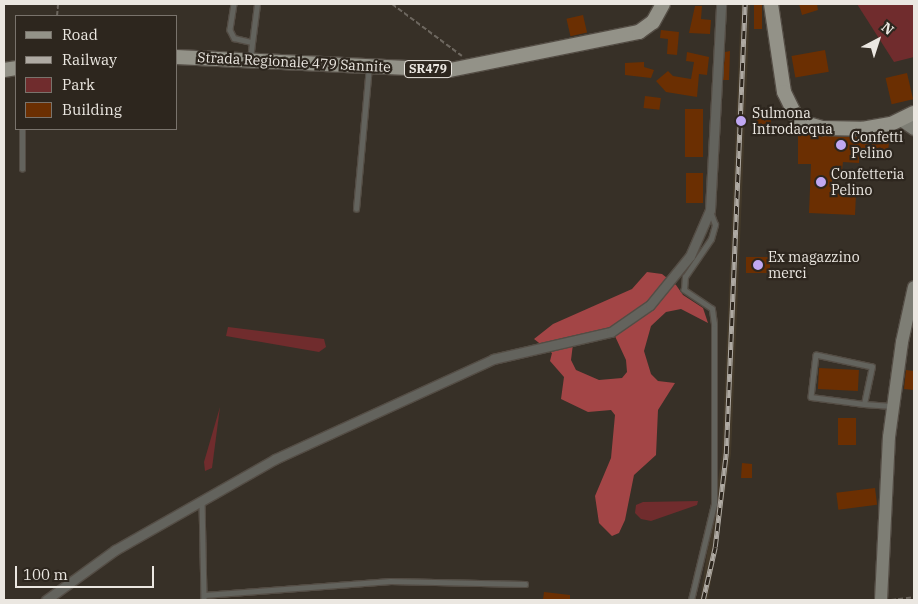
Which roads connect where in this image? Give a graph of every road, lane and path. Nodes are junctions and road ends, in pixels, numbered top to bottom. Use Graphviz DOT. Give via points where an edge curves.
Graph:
graph roads {
  1 [pos="234,4"];
  2 [pos="257,4"];
  3 [pos="392,4"];
  4 [pos="663,4"];
  5 [pos="721,4"];
  6 [pos="771,4"];
  7 [pos="252,42"];
  8 [pos="178,57"];
  9 [pos="250,60"];
  10 [pos="474,65"];
  11 [pos="369,66"];
  12 [pos="914,113"];
  13 [pos="902,120"];
  14 [pos="914,129"];
  15 [pos="22,130"];
  16 [pos="22,169"];
  17 [pos="356,210"];
  18 [pos="710,210"];
  19 [pos="914,287"];
  20 [pos="864,404"];
  21 [pos="893,406"];
  22 [pos="202,502"];
  23 [pos="525,584"];
  24 [pos="914,597"];
  25 [pos="204,598"];
  26 [pos="46,600"];
  27 [pos="691,600"];
  28 [pos="882,600"];
  1 -- 7 [label="lane" via="230,30 234,38"];
  2 -- 7 [label="lane"];
  3 -- 10 [label="path"];
  4 -- 10 [label="main road, Strada Regionale 479 Sannite / SR479" via="653,22 639,32"];
  5 -- 18 [label="street"];
  6 -- 13 [label="main road" via="784,92 798,121 850,129"];
  7 -- 9 [label="lane"];
  8 -- 9 [label="main road, Strada Regionale 479 Sannite / SR479"];
  9 -- 11 [label="main road, Strada Regionale 479 Sannite / SR479"];
  10 -- 11 [label="main road, Strada Regionale 479 Sannite / SR479" via="450,70"];
  11 -- 17 [label="lane"];
  12 -- 13 [label="main road"];
  13 -- 14 [label="main road"];
  15 -- 16 [label="lane"];
  18 -- 22 [label="street" via="690,256 662,294 620,328 521,350 481,364 275,459"];
  18 -- 27 [label="lane" via="715,225 711,238 685,277 684,290 712,309 714,324 714,504"];
  19 -- 21 [label="main road"];
  20 -- 20 [label="lane" via="811,397 816,355 872,367"];
  20 -- 21 [label="lane"];
  21 -- 28 [label="main road"];
  22 -- 25 [label="lane"];
  22 -- 26 [label="street" via="115,550"];
  23 -- 25 [label="lane" via="390,581"];
  24 -- 28 [label="path"];
}
